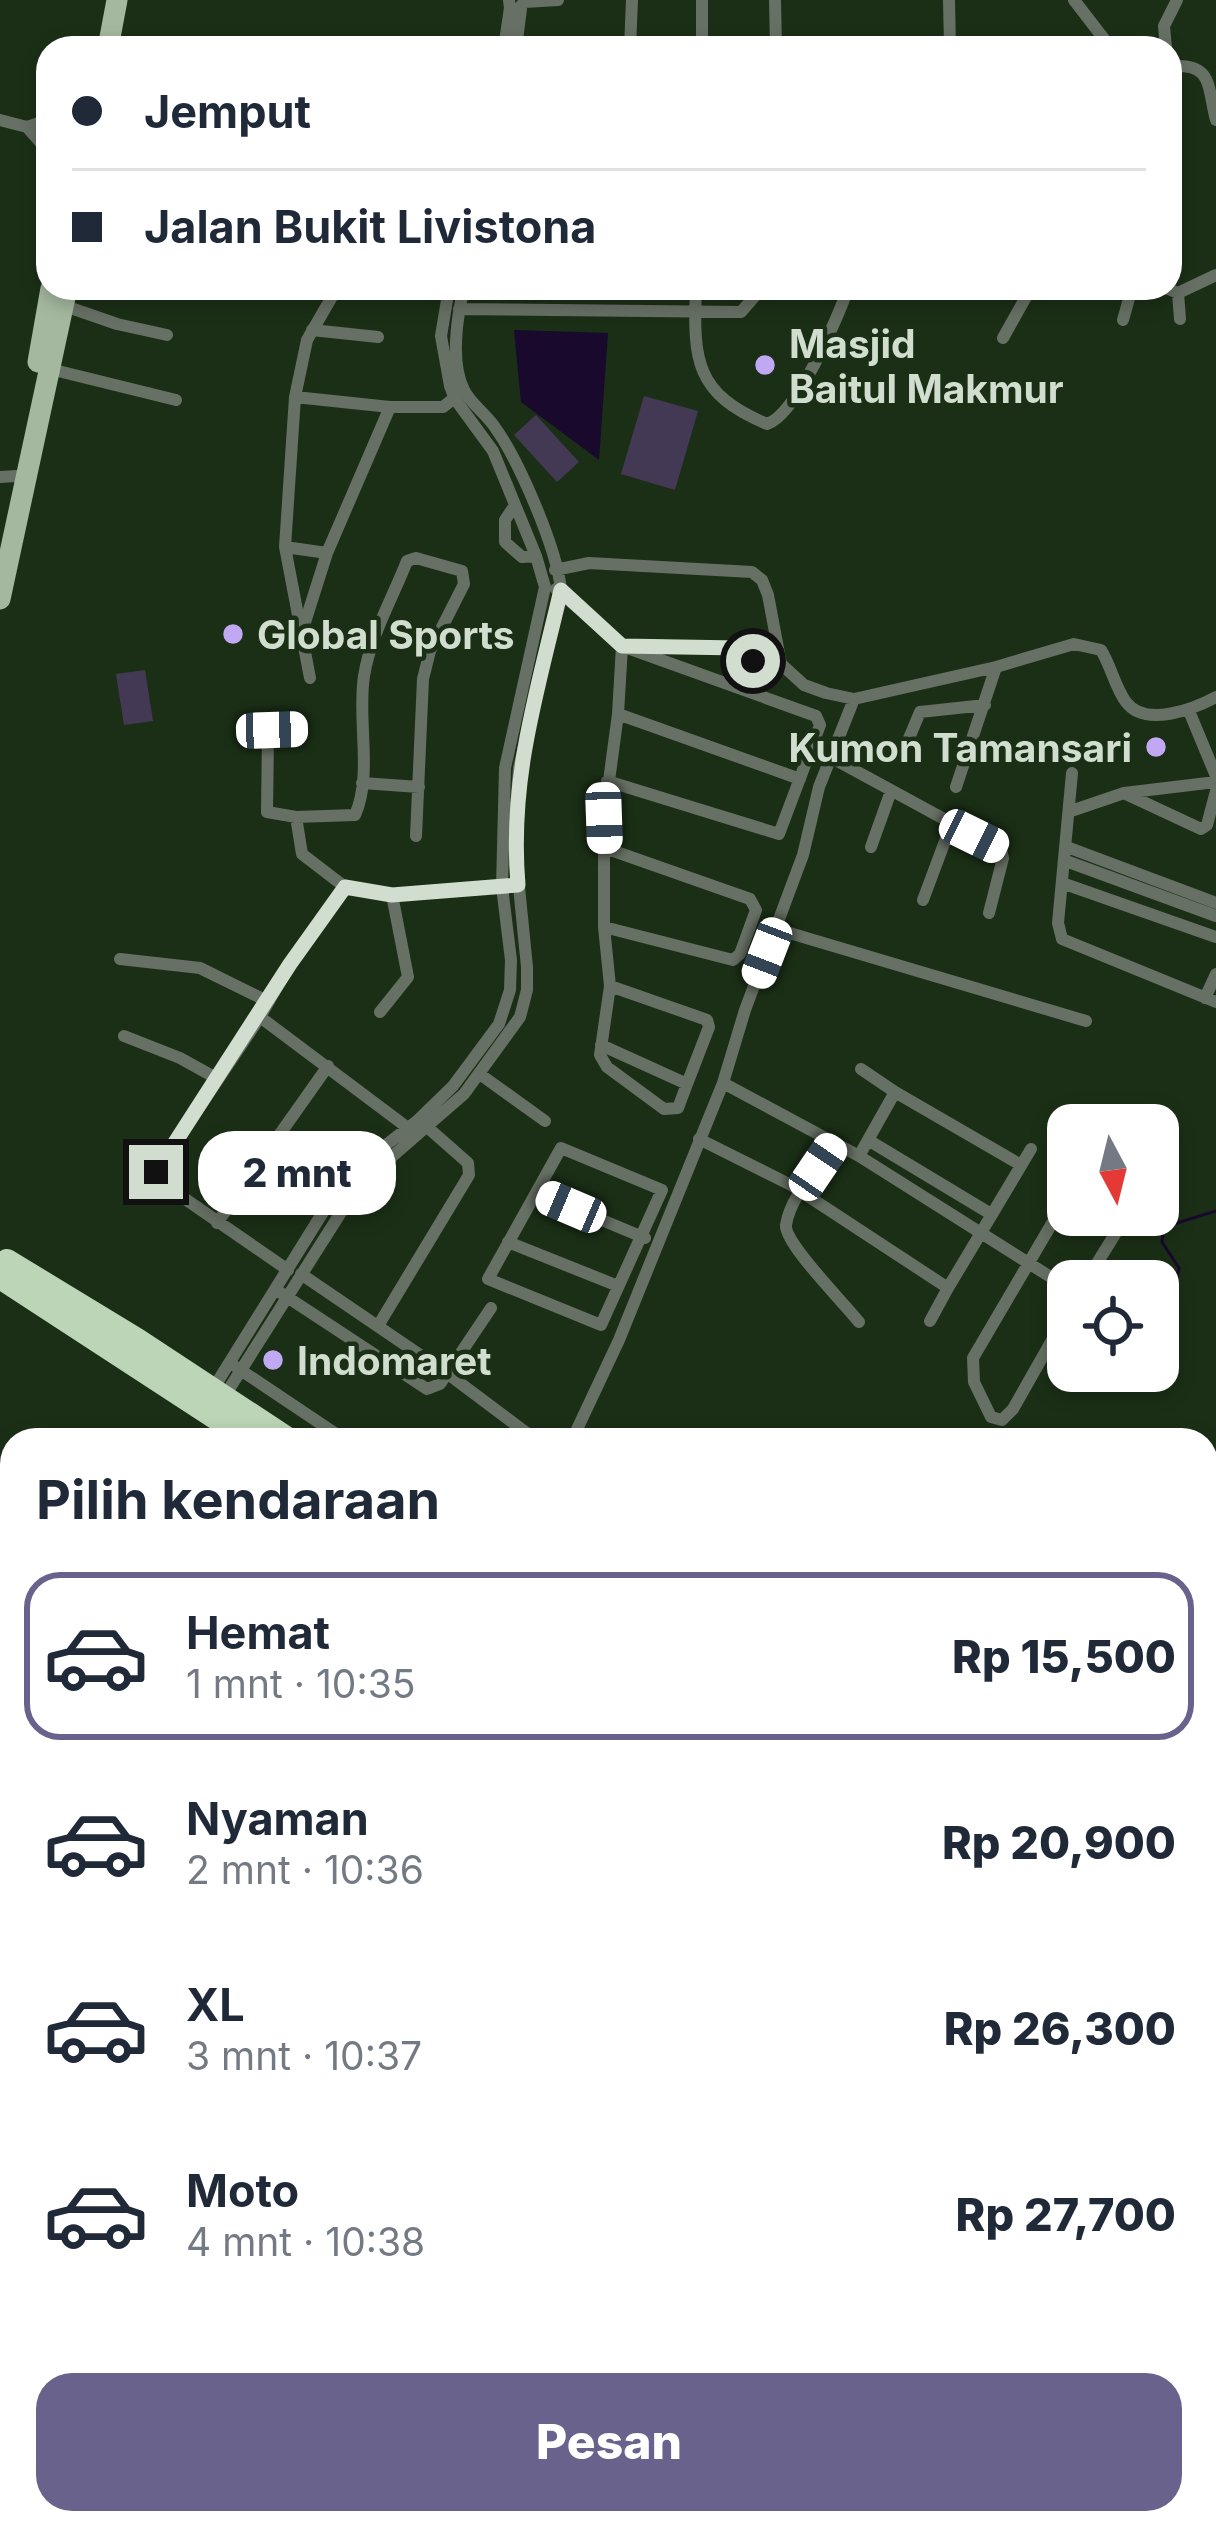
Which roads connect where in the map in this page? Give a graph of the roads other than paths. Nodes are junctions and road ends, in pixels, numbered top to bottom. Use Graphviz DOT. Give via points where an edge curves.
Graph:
graph roads {
  1 [pos="102,0"];
  2 [pos="117,0"];
  3 [pos="559,0"];
  4 [pos="632,0"];
  5 [pos="702,0"];
  6 [pos="775,0"];
  7 [pos="950,0"];
  8 [pos="1073,0"];
  9 [pos="1177,0"];
  10 [pos="518,4"];
  11 [pos="96,36"];
  12 [pos="110,36"];
  13 [pos="508,36"];
  14 [pos="517,36"];
  15 [pos="630,36"];
  16 [pos="703,36"];
  17 [pos="776,36"];
  18 [pos="950,36"];
  19 [pos="1102,36"];
  20 [pos="1165,36"];
  21 [pos="1182,65"];
  22 [pos="0,120"];
  23 [pos="1216,120"];
  24 [pos="36,124"];
  25 [pos="27,127"];
  26 [pos="36,137"];
  27 [pos="1216,275"];
  28 [pos="1182,287"];
  29 [pos="59,300"];
  30 [pos="60,300"];
  31 [pos="72,300"];
  32 [pos="330,300"];
  33 [pos="447,300"];
  34 [pos="461,300"];
  35 [pos="696,300"];
  36 [pos="752,300"];
  37 [pos="843,300"];
  38 [pos="1025,300"];
  39 [pos="1129,300"];
  40 [pos="1174,300"];
  41 [pos="459,309"];
  42 [pos="695,312"];
  43 [pos="1123,320"];
  44 [pos="1180,320"];
  45 [pos="312,330"];
  46 [pos="167,335"];
  47 [pos="377,337"];
  48 [pos="1004,338"];
  49 [pos="50,369"];
  50 [pos="459,394"];
  51 [pos="295,397"];
  52 [pos="176,400"];
  53 [pos="390,407"];
  54 [pos="8,476"];
  55 [pos="515,505"];
  56 [pos="285,547"];
  57 [pos="0,550"];
  58 [pos="327,553"];
  59 [pos="536,556"];
  60 [pos="559,569"];
  61 [pos="543,579"];
  62 [pos="561,590"];
  63 [pos="0,599"];
  64 [pos="300,638"];
  65 [pos="622,646"];
  66 [pos="996,667"];
  67 [pos="310,678"];
  68 [pos="751,692"];
  69 [pos="1216,697"];
  70 [pos="854,699"];
  71 [pos="985,705"];
  72 [pos="1190,711"];
  73 [pos="618,714"];
  74 [pos="299,730"];
  75 [pos="907,743"];
  76 [pos="832,758"];
  77 [pos="1072,773"];
  78 [pos="800,779"];
  79 [pos="607,782"];
  80 [pos="362,783"];
  81 [pos="1216,783"];
  82 [pos="419,787"];
  83 [pos="956,787"];
  84 [pos="891,791"];
  85 [pos="1124,793"];
  86 [pos="1071,811"];
  87 [pos="296,817"];
  88 [pos="951,825"];
  89 [pos="416,836"];
  90 [pos="605,848"];
  91 [pos="871,848"];
  92 [pos="1067,854"];
  93 [pos="1062,883"];
  94 [pos="518,885"];
  95 [pos="345,887"];
  96 [pos="502,887"];
  97 [pos="392,895"];
  98 [pos="923,900"];
  99 [pos="1216,903"];
  100 [pos="989,913"];
  101 [pos="1216,916"];
  102 [pos="604,927"];
  103 [pos="776,929"];
  104 [pos="1216,937"];
  105 [pos="120,959"];
  106 [pos="1216,974"];
  107 [pos="610,986"];
  108 [pos="1211,1000"];
  109 [pos="267,1001"];
  110 [pos="506,1008"];
  111 [pos="380,1012"];
  112 [pos="260,1017"];
  113 [pos="520,1017"];
  114 [pos="1086,1021"];
  115 [pos="124,1036"];
  116 [pos="601,1045"];
  117 [pos="328,1066"];
  118 [pos="861,1069"];
  119 [pos="481,1075"];
  120 [pos="216,1078"];
  121 [pos="687,1084"];
  122 [pos="723,1084"];
  123 [pos="896,1091"];
  124 [pos="545,1121"];
  125 [pos="418,1128"];
  126 [pos="699,1139"];
  127 [pos="868,1140"];
  128 [pos="834,1143"];
  129 [pos="1031,1149"];
  130 [pos="859,1156"];
  131 [pos="1021,1165"];
  132 [pos="537,1192"];
  133 [pos="801,1192"];
  134 [pos="991,1214"];
  135 [pos="217,1223"];
  136 [pos="982,1231"];
  137 [pos="1047,1233"];
  138 [pos="640,1236"];
  139 [pos="508,1242"];
  140 [pos="658,1243"];
  141 [pos="2,1265"];
  142 [pos="1029,1265"];
  143 [pos="296,1270"];
  144 [pos="1047,1276"];
  145 [pos="618,1286"];
  146 [pos="948,1288"];
  147 [pos="280,1292"];
  148 [pos="13,1294"];
  149 [pos="491,1308"];
  150 [pos="930,1321"];
  151 [pos="859,1322"];
  152 [pos="378,1326"];
  153 [pos="1047,1349"];
  154 [pos="236,1367"];
  155 [pos="448,1374"];
  156 [pos="218,1393"];
  157 [pos="231,1428"];
  158 [pos="271,1428"];
  159 [pos="327,1428"];
  160 [pos="520,1428"];
  161 [pos="578,1428"];
  1 -- 11 [label="main road"];
  2 -- 12 [label="main road"];
  3 -- 10 [label="street"];
  4 -- 15 [label="street"];
  5 -- 16 [label="street"];
  6 -- 17 [label="street"];
  7 -- 18 [label="street"];
  8 -- 19 [label="street"];
  9 -- 20 [label="street"];
  10 -- 13 [label="street"];
  10 -- 14 [label="street"];
  21 -- 23 [label="street" via="1207,78"];
  22 -- 25 [label="street"];
  24 -- 25 [label="street"];
  25 -- 26 [label="street"];
  27 -- 28 [label="street"];
  29 -- 54 [label="main road"];
  30 -- 49 [label="main road"];
  31 -- 46 [label="street" via="117,324"];
  32 -- 45 [label="street"];
  33 -- 50 [label="street" via="441,336"];
  34 -- 41 [label="street"];
  35 -- 42 [label="street"];
  36 -- 42 [label="street" via="741,312"];
  37 -- 42 [label="street" via="774,423 719,397 704,378"];
  38 -- 48 [label="street"];
  39 -- 43 [label="street"];
  40 -- 44 [label="street"];
  41 -- 42 [label="street"];
  41 -- 50 [label="street"];
  45 -- 47 [label="street"];
  45 -- 51 [label="street"];
  49 -- 52 [label="street"];
  49 -- 63 [label="main road"];
  50 -- 53 [label="street" via="443,407"];
  50 -- 55 [label="street"];
  50 -- 60 [label="street" via="494,424 511,453"];
  51 -- 53 [label="street"];
  51 -- 56 [label="street"];
  53 -- 58 [label="street"];
  54 -- 57 [label="main road"];
  55 -- 59 [label="street"];
  55 -- 59 [label="street" via="505,542 522,557"];
  56 -- 58 [label="street"];
  56 -- 64 [label="street"];
  58 -- 64 [label="street"];
  59 -- 61 [label="street"];
  60 -- 61 [label="street"];
  60 -- 62 [label="street"];
  60 -- 70 [label="street" via="590,563 752,572 768,595 781,664 804,686"];
  61 -- 62 [label="street"];
  61 -- 96 [label="street" via="505,768"];
  62 -- 65 [label="street"];
  62 -- 94 [label="street" via="519,768"];
  64 -- 67 [label="street"];
  65 -- 68 [label="street"];
  65 -- 68 [label="street" via="739,648 752,657"];
  65 -- 73 [label="street"];
  66 -- 70 [label="street"];
  66 -- 71 [label="street"];
  66 -- 72 [label="street" via="1089,646 1106,657 1130,708"];
  68 -- 78 [label="street" via="819,718"];
  69 -- 72 [label="street"];
  70 -- 76 [label="street"];
  71 -- 75 [label="street" via="920,712"];
  71 -- 83 [label="street"];
  72 -- 81 [label="street"];
  73 -- 78 [label="street"];
  73 -- 79 [label="street"];
  74 -- 87 [label="street" via="272,730 268,738 266,808"];
  76 -- 84 [label="street"];
  76 -- 103 [label="street"];
  77 -- 86 [label="street"];
  78 -- 79 [label="street" via="779,834"];
  79 -- 90 [label="street"];
  80 -- 82 [label="street"];
  80 -- 82 [label="street" via="365,668 413,557 465,575 423,679"];
  80 -- 87 [label="street" via="355,815"];
  81 -- 85 [label="street"];
  81 -- 85 [label="street" via="1201,829"];
  82 -- 89 [label="street"];
  84 -- 88 [label="street"];
  84 -- 91 [label="street"];
  85 -- 86 [label="street"];
  86 -- 92 [label="street"];
  87 -- 95 [label="street" via="302,854"];
  88 -- 98 [label="street"];
  88 -- 100 [label="street" via="1003,854"];
  90 -- 102 [label="street"];
  90 -- 102 [label="street" via="750,898 756,915 733,960"];
  92 -- 93 [label="street"];
  92 -- 99 [label="street"];
  92 -- 101 [label="street"];
  93 -- 104 [label="street"];
  93 -- 108 [label="street" via="1058,923 1067,944"];
  94 -- 96 [label="street"];
  94 -- 113 [label="street" via="527,967"];
  95 -- 97 [label="street"];
  95 -- 109 [label="street"];
  96 -- 97 [label="street"];
  96 -- 110 [label="street" via="511,959"];
  97 -- 111 [label="street" via="408,977"];
  102 -- 107 [label="street"];
  103 -- 114 [label="street"];
  103 -- 122 [label="street"];
  105 -- 109 [label="street" via="188,964"];
  106 -- 108 [label="street"];
  107 -- 116 [label="street"];
  107 -- 121 [label="street" via="706,1020"];
  109 -- 112 [label="street"];
  110 -- 113 [label="street"];
  110 -- 125 [label="street"];
  112 -- 117 [label="street"];
  112 -- 120 [label="street"];
  113 -- 119 [label="street"];
  115 -- 120 [label="street"];
  116 -- 121 [label="street"];
  116 -- 121 [label="street" via="607,1067 664,1109 678,1108"];
  117 -- 125 [label="street"];
  117 -- 135 [label="street"];
  118 -- 123 [label="street"];
  119 -- 124 [label="street"];
  119 -- 125 [label="street"];
  120 -- 135 [label="street" via="156,1172"];
  122 -- 126 [label="street"];
  122 -- 128 [label="street"];
  123 -- 127 [label="street"];
  123 -- 131 [label="street"];
  125 -- 143 [label="street" via="357,1187"];
  125 -- 152 [label="street" via="468,1162 469,1175"];
  126 -- 133 [label="street"];
  126 -- 140 [label="street"];
  127 -- 130 [label="street"];
  127 -- 134 [label="street"];
  128 -- 130 [label="street"];
  128 -- 133 [label="street"];
  129 -- 131 [label="street"];
  130 -- 136 [label="street"];
  131 -- 134 [label="street"];
  132 -- 138 [label="street"];
  132 -- 138 [label="street" via="561,1148 642,1181 662,1190"];
  132 -- 139 [label="street"];
  133 -- 146 [label="street"];
  133 -- 151 [label="street" via="786,1222 788,1240"];
  134 -- 136 [label="street"];
  135 -- 143 [label="street"];
  136 -- 142 [label="street"];
  136 -- 146 [label="street"];
  137 -- 142 [label="street"];
  138 -- 140 [label="street"];
  138 -- 145 [label="street"];
  139 -- 145 [label="street"];
  139 -- 145 [label="street" via="488,1279 601,1325"];
  140 -- 161 [label="street"];
  141 -- 148 [label="highway"];
  141 -- 156 [label="highway"];
  142 -- 144 [label="street"];
  142 -- 153 [label="street" via="973,1358 974,1382 991,1417 1002,1420 1013,1409"];
  143 -- 147 [label="street"];
  143 -- 152 [label="street"];
  146 -- 150 [label="street"];
  147 -- 154 [label="street"];
  147 -- 155 [label="street" via="422,1388 436,1388"];
  148 -- 157 [label="highway"];
  149 -- 155 [label="street"];
  152 -- 155 [label="street"];
  154 -- 156 [label="street"];
  154 -- 159 [label="street"];
  155 -- 160 [label="street"];
  156 -- 158 [label="highway"];
}
